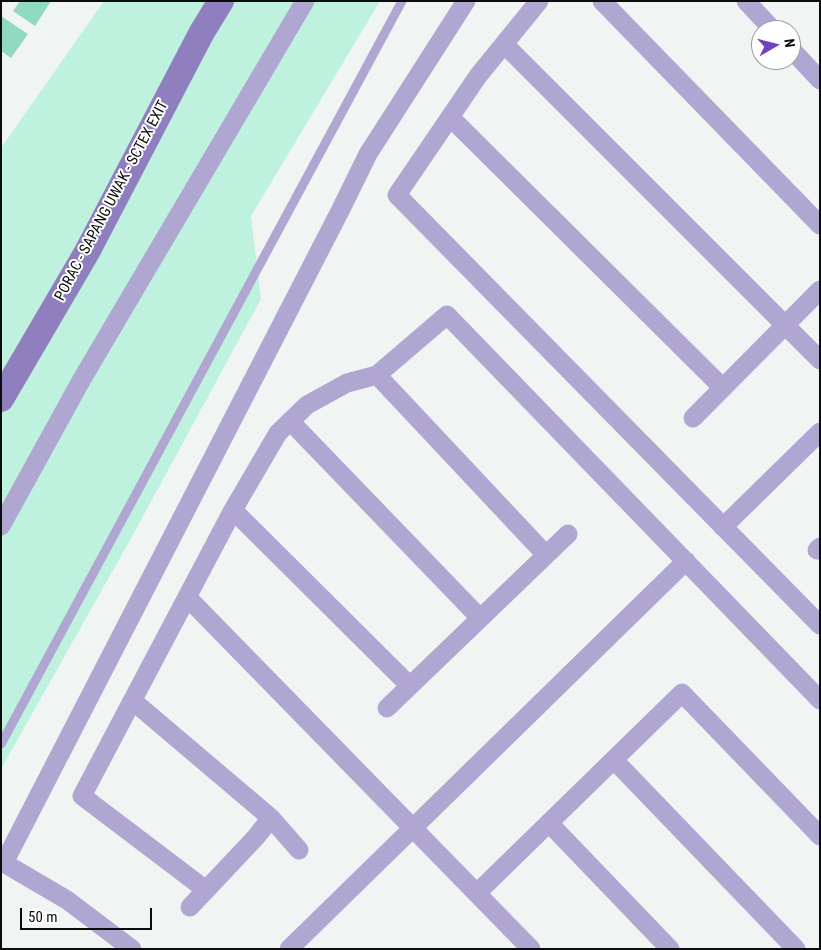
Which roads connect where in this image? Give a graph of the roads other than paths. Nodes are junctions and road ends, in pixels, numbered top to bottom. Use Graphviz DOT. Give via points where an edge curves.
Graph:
graph roads {
  1 [pos="221,1"];
  2 [pos="305,1"];
  3 [pos="402,1"];
  4 [pos="466,1"];
  5 [pos="539,1"];
  6 [pos="602,1"];
  7 [pos="746,1"];
  8 [pos="764,20"];
  9 [pos="504,44"];
  10 [pos="801,60"];
  11 [pos="820,80"];
  12 [pos="450,117"];
  13 [pos="820,225"];
  14 [pos="820,290"];
  15 [pos="785,325"];
  16 [pos="820,360"];
  17 [pos="377,375"];
  18 [pos="723,388"];
  19 [pos="1,399"];
  20 [pos="693,418"];
  21 [pos="290,421"];
  22 [pos="820,432"];
  23 [pos="233,510"];
  24 [pos="1,526"];
  25 [pos="724,527"];
  26 [pos="568,534"];
  27 [pos="546,555"];
  28 [pos="686,561"];
  29 [pos="187,597"];
  30 [pos="480,618"];
  31 [pos="820,625"];
  32 [pos="410,686"];
  33 [pos="820,700"];
  34 [pos="133,701"];
  35 [pos="387,708"];
  36 [pos="1,744"];
  37 [pos="614,760"];
  38 [pos="271,818"];
  39 [pos="549,823"];
  40 [pos="413,828"];
  41 [pos="820,836"];
  42 [pos="298,850"];
  43 [pos="206,890"];
  44 [pos="477,893"];
  45 [pos="190,906"];
  46 [pos="132,949"];
  47 [pos="289,949"];
  48 [pos="531,949"];
  49 [pos="670,949"];
  50 [pos="796,949"];
  1 -- 19 [label="main road, PORAC - SAPANG UWAK - SCTEX EXIT" via="87,252"];
  2 -- 24 [label="street" via="82,379"];
  3 -- 36 [label="lane"];
  4 -- 46 [label="street" via="368,154 4,863 67,900"];
  5 -- 9 [label="street"];
  6 -- 13 [label="street"];
  7 -- 8 [label="street"];
  9 -- 12 [label="street"];
  9 -- 15 [label="street"];
  10 -- 11 [label="street"];
  12 -- 18 [label="street"];
  12 -- 25 [label="street" via="398,195"];
  14 -- 15 [label="street"];
  15 -- 16 [label="street"];
  15 -- 18 [label="street"];
  17 -- 21 [label="street" via="347,383 307,404"];
  17 -- 27 [label="street"];
  17 -- 28 [label="street" via="447,314"];
  18 -- 20 [label="street"];
  21 -- 23 [label="street" via="278,433"];
  21 -- 30 [label="street"];
  22 -- 25 [label="street"];
  23 -- 29 [label="street"];
  23 -- 32 [label="street"];
  25 -- 31 [label="street"];
  26 -- 27 [label="street"];
  27 -- 30 [label="street"];
  28 -- 33 [label="street"];
  28 -- 40 [label="street"];
  29 -- 34 [label="street"];
  29 -- 40 [label="street"];
  30 -- 32 [label="street"];
  32 -- 35 [label="street"];
  34 -- 38 [label="street"];
  34 -- 43 [label="street" via="82,796"];
  37 -- 39 [label="street"];
  37 -- 41 [label="street" via="682,693"];
  37 -- 50 [label="street"];
  38 -- 42 [label="street"];
  38 -- 43 [label="street"];
  39 -- 44 [label="street"];
  39 -- 49 [label="street"];
  40 -- 44 [label="street"];
  40 -- 47 [label="street"];
  43 -- 45 [label="street"];
  44 -- 48 [label="street"];
}
